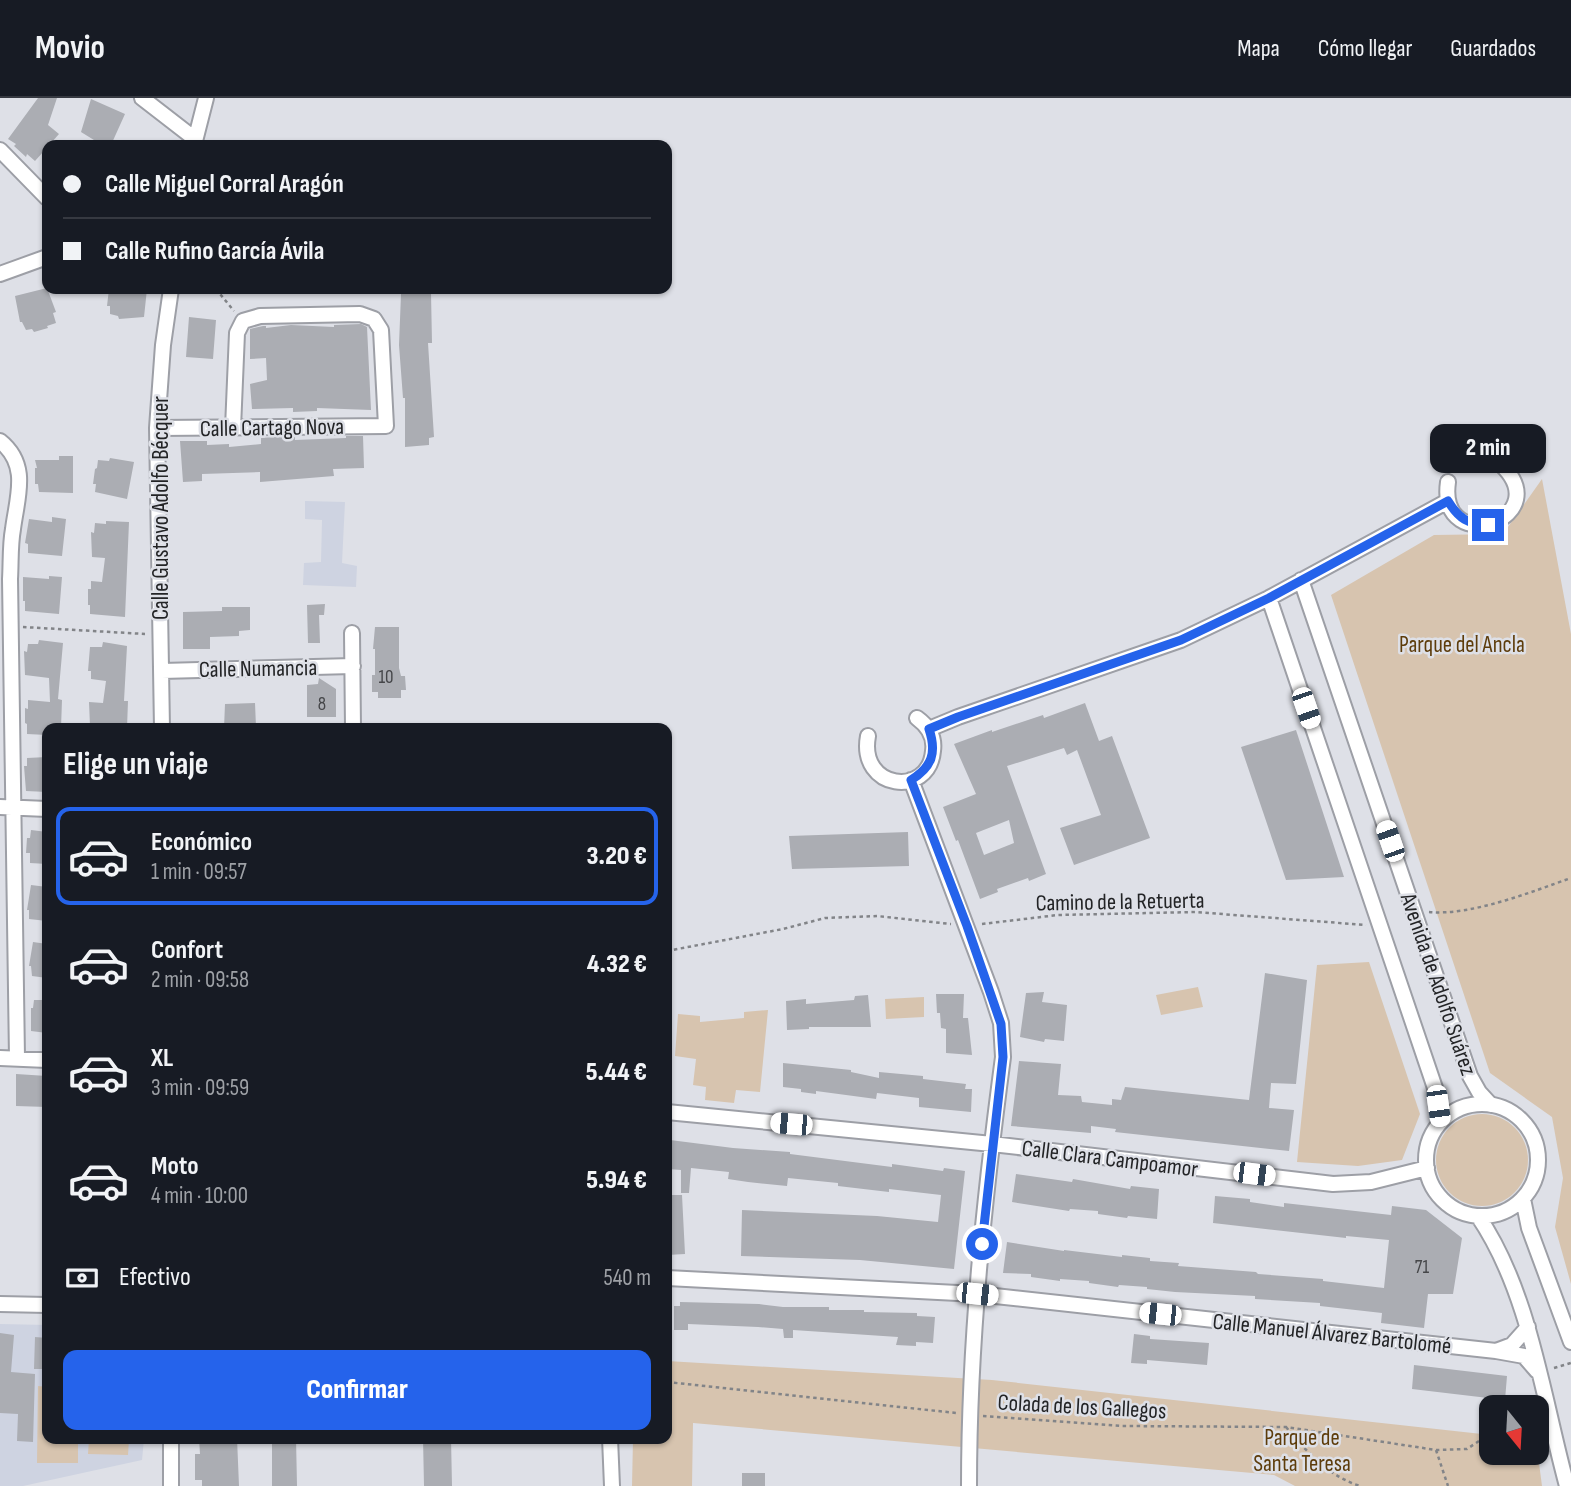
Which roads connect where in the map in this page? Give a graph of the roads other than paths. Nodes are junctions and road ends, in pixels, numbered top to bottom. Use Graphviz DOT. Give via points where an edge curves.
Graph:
graph roads {
  1 [pos="142,98"];
  2 [pos="206,98"];
  3 [pos="192,140"];
  4 [pos="195,140"];
  5 [pos="0,150"];
  6 [pos="42,193"];
  7 [pos="42,259"];
  8 [pos="0,274"];
  9 [pos="170,294"];
  10 [pos="157,428"];
  11 [pos="233,428"];
  12 [pos="0,441"];
  13 [pos="1497,461"];
  14 [pos="1448,482"];
  15 [pos="1448,501"];
  16 [pos="1301,580"];
  17 [pos="1269,598"];
  18 [pos="352,633"];
  19 [pos="353,666"];
  20 [pos="5,670"];
  21 [pos="162,671"];
  22 [pos="917,718"];
  23 [pos="162,723"];
  24 [pos="353,723"];
  25 [pos="929,729"];
  26 [pos="867,736"];
  27 [pos="911,780"];
  28 [pos="7,808"];
  29 [pos="42,810"];
  30 [pos="0,1058"];
  31 [pos="18,1058"];
  32 [pos="42,1060"];
  33 [pos="1491,1105"];
  34 [pos="672,1112"];
  35 [pos="1440,1123"];
  36 [pos="992,1144"];
  37 [pos="1427,1168"];
  38 [pos="1523,1199"];
  39 [pos="1478,1216"];
  40 [pos="672,1278"];
  41 [pos="977,1294"];
  42 [pos="0,1304"];
  43 [pos="42,1305"];
  44 [pos="1528,1327"];
  45 [pos="1571,1342"];
  46 [pos="1496,1351"];
  47 [pos="1539,1372"];
  48 [pos="171,1444"];
  49 [pos="610,1444"];
  50 [pos="171,1486"];
  51 [pos="612,1486"];
  52 [pos="969,1486"];
  53 [pos="1567,1486"];
  1 -- 3 [label="street"];
  2 -- 4 [label="street"];
  5 -- 6 [label="street"];
  7 -- 8 [label="street"];
  9 -- 10 [label="street, Calle Gustavo Adolfo Bécquer"];
  10 -- 11 [label="street, Calle Cartago Nova"];
  10 -- 21 [label="street, Calle Gustavo Adolfo Bécquer"];
  11 -- 11 [label="street, Calle Cartago Nova" via="386,426 381,330 374,319 360,314 260,316 243,321 237,333"];
  12 -- 20 [label="street" via="9,449 20,477 12,531 11,626"];
  13 -- 15 [label="street" via="1510,472 1516,487 1514,504 1504,518 1488,525 1471,525 1457,516"];
  14 -- 15 [label="street"];
  15 -- 16 [label="street"];
  16 -- 17 [label="street"];
  16 -- 33 [label="street, Avenida de Adolfo Suárez" via="1470,1076"];
  17 -- 25 [label="street" via="1181,640"];
  17 -- 35 [label="street, Avenida de Adolfo Suárez" via="1435,1088"];
  18 -- 19 [label="street"];
  19 -- 21 [label="street, Calle Numancia"];
  19 -- 24 [label="street"];
  20 -- 28 [label="street"];
  21 -- 23 [label="street, Calle Gustavo Adolfo Bécquer"];
  22 -- 25 [label="street"];
  25 -- 27 [label="street" via="933,759 925,772"];
  26 -- 27 [label="street" via="865,748 875,772 886,780"];
  27 -- 36 [label="street" via="1001,1024 1003,1057"];
  28 -- 29 [label="street"];
  28 -- 31 [label="street"];
  30 -- 31 [label="street"];
  31 -- 32 [label="street"];
  33 -- 35 [label="street" via="1463,1107"];
  33 -- 38 [label="street" via="1516,1115 1533,1136 1539,1163"];
  34 -- 36 [label="street, Calle Clara Campoamor"];
  35 -- 37 [label="street" via="1428,1144"];
  36 -- 37 [label="street, Calle Clara Campoamor" via="1333,1184 1371,1182"];
  36 -- 41 [label="street"];
  37 -- 39 [label="street" via="1439,1196 1463,1213"];
  38 -- 39 [label="street" via="1503,1213"];
  38 -- 45 [label="street" via="1529,1228"];
  39 -- 44 [label="street" via="1495,1241"];
  40 -- 41 [label="street, Calle Manuel Álvarez Bartolomé"];
  41 -- 46 [label="street, Calle Manuel Álvarez Bartolomé"];
  41 -- 52 [label="street"];
  42 -- 43 [label="street"];
  44 -- 46 [label="street" via="1512,1345"];
  44 -- 47 [label="street"];
  46 -- 47 [label="street, Calle Manuel Álvarez Bartolomé" via="1524,1356"];
  47 -- 53 [label="street"];
  48 -- 50 [label="street"];
  49 -- 51 [label="street"];
}
